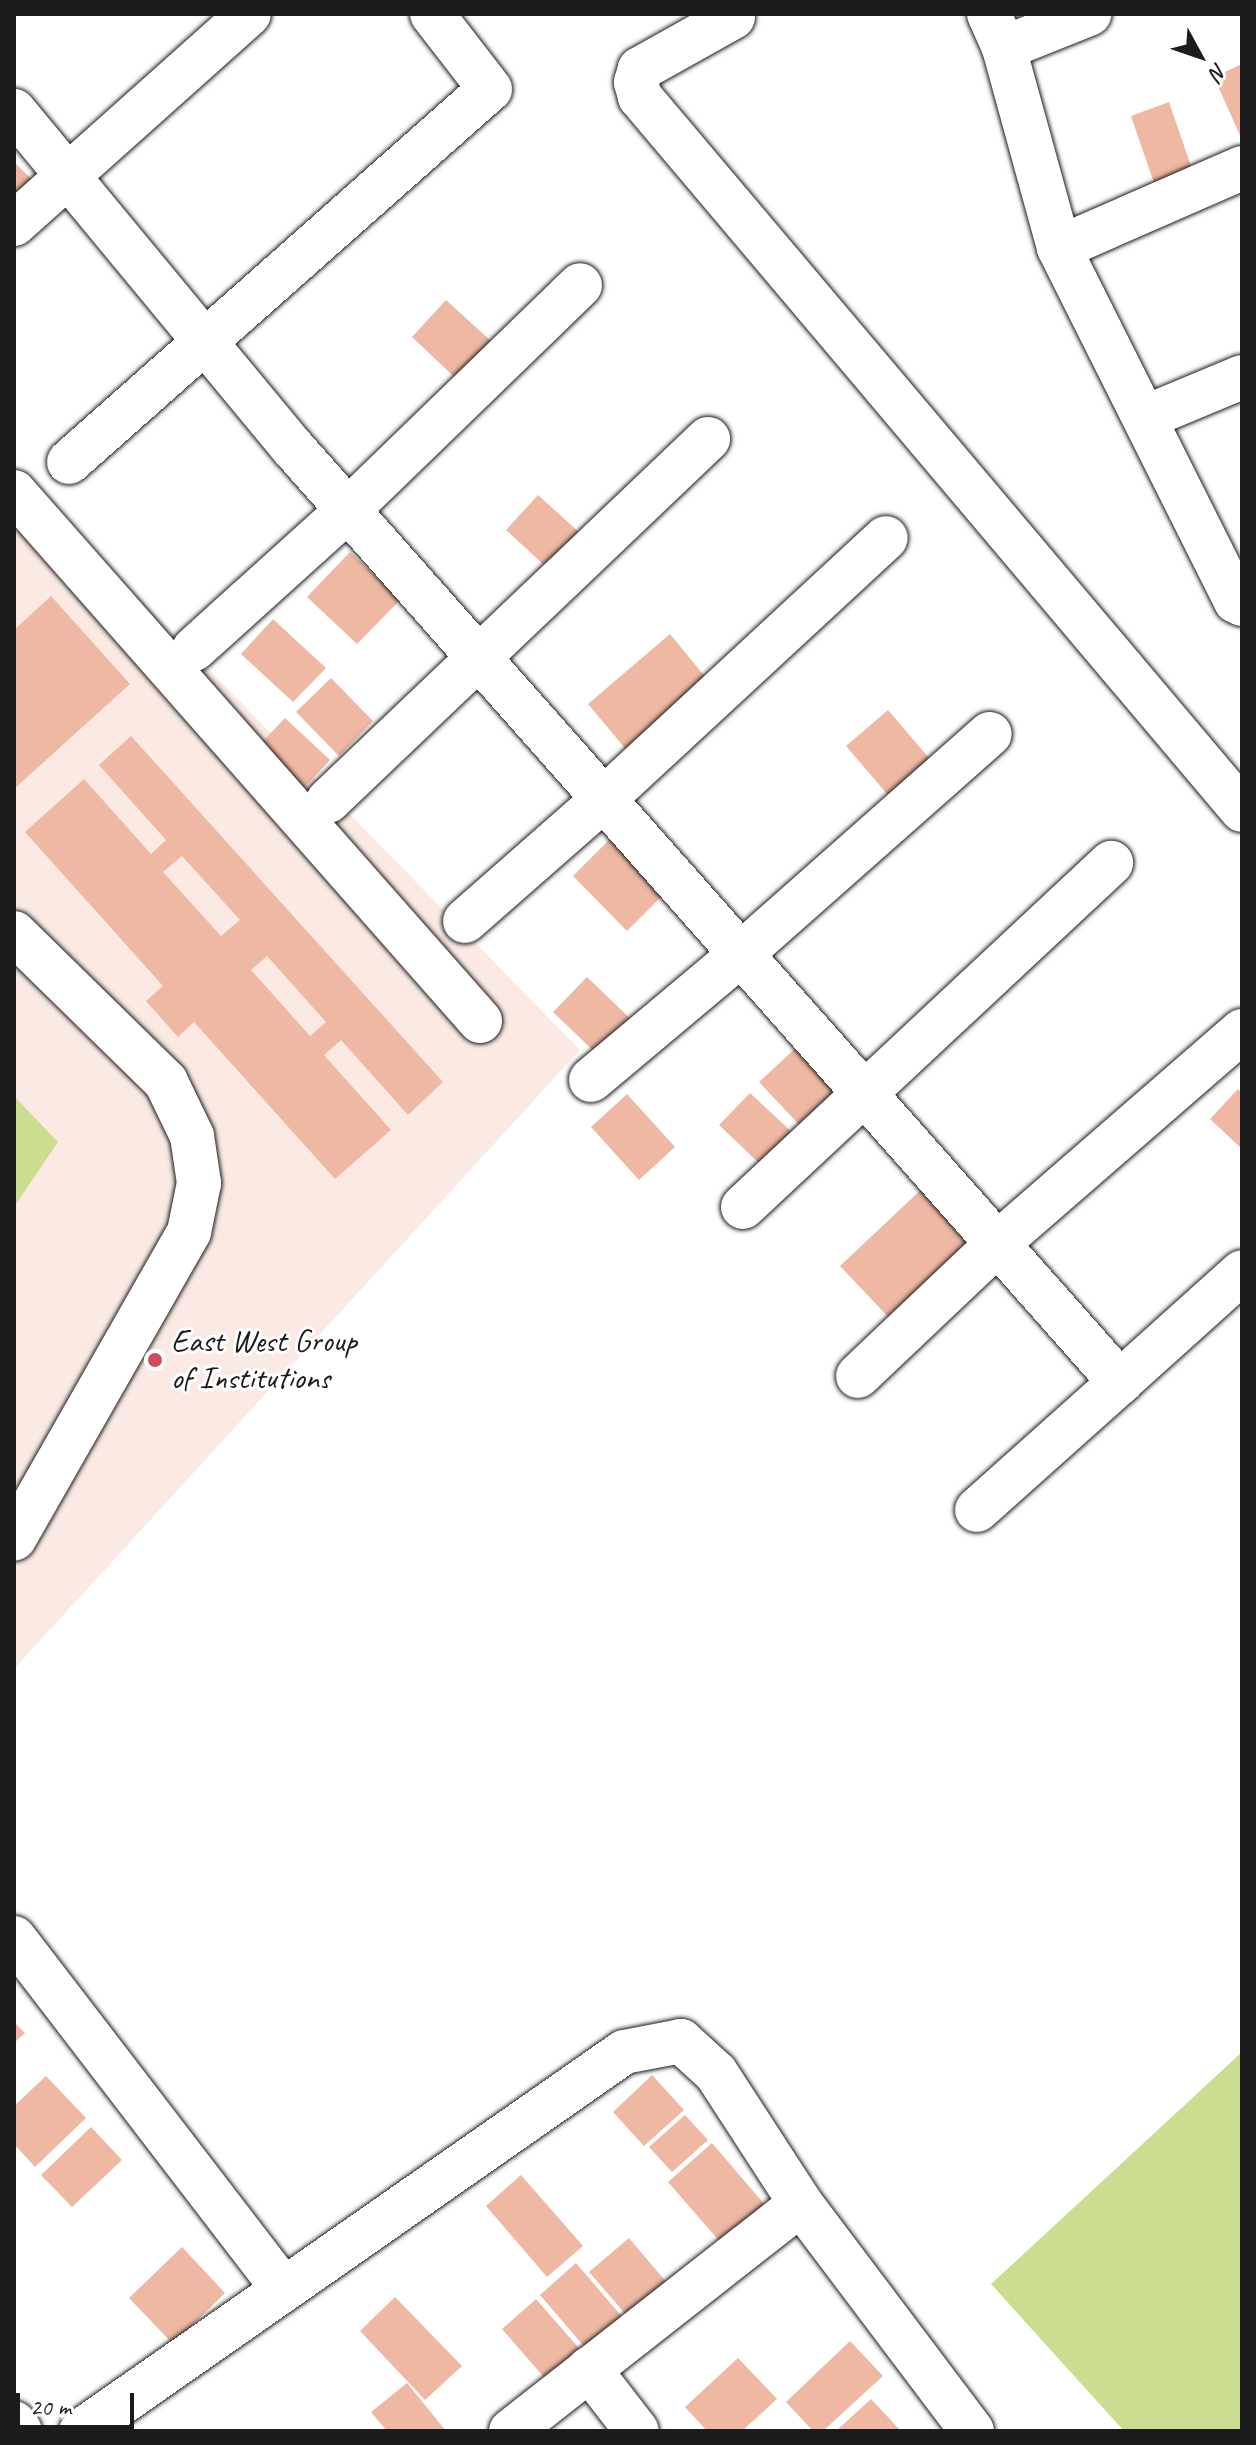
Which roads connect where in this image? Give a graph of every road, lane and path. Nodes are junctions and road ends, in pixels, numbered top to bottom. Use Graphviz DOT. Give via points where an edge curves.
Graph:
graph roads {
  1 [pos="249,14"];
  2 [pos="432,14"];
  3 [pos="1089,14"];
  4 [pos="734,15"];
  5 [pos="996,31"];
  6 [pos="14,111"];
  7 [pos="1242,168"];
  8 [pos="67,175"];
  9 [pos="14,224"];
  10 [pos="1059,248"];
  11 [pos="580,285"];
  12 [pos="205,342"];
  13 [pos="1242,377"];
  14 [pos="1146,417"];
  15 [pos="708,439"];
  16 [pos="69,462"];
  17 [pos="14,492"];
  18 [pos="348,510"];
  19 [pos="886,538"];
  20 [pos="1240,601"];
  21 [pos="194,649"];
  22 [pos="479,658"];
  23 [pos="990,734"];
  24 [pos="604,799"];
  25 [pos="328,801"];
  26 [pos="1242,810"];
  27 [pos="1111,863"];
  28 [pos="465,921"];
  29 [pos="14,933"];
  30 [pos="741,954"];
  31 [pos="480,1021"];
  32 [pos="1242,1031"];
  33 [pos="591,1080"];
  34 [pos="866,1095"];
  35 [pos="743,1207"];
  36 [pos="997,1244"];
  37 [pos="1242,1272"];
  38 [pos="858,1376"];
  39 [pos="1120,1382"];
  40 [pos="977,1510"];
  41 [pos="14,1539"];
  42 [pos="14,1938"];
  43 [pos="801,2204"];
  44 [pos="283,2289"];
  45 [pos="589,2369"];
  46 [pos="14,2423"];
  47 [pos="20,2431"];
  48 [pos="81,2431"];
  49 [pos="511,2431"];
  50 [pos="637,2431"];
  51 [pos="972,2431"];
  1 -- 8 [label="street"];
  2 -- 12 [label="street" via="490,89"];
  3 -- 5 [label="street"];
  4 -- 26 [label="street" via="640,69 640,97"];
  5 -- 10 [label="street"];
  6 -- 8 [label="street"];
  7 -- 10 [label="street"];
  8 -- 9 [label="street"];
  8 -- 12 [label="street"];
  10 -- 14 [label="street"];
  11 -- 18 [label="street"];
  12 -- 16 [label="street"];
  12 -- 18 [label="street"];
  13 -- 14 [label="street"];
  14 -- 20 [label="street"];
  15 -- 22 [label="street"];
  17 -- 31 [label="street"];
  18 -- 21 [label="street"];
  18 -- 22 [label="street"];
  19 -- 24 [label="street"];
  22 -- 24 [label="street"];
  22 -- 25 [label="street"];
  23 -- 30 [label="street"];
  24 -- 28 [label="street"];
  24 -- 30 [label="street"];
  27 -- 34 [label="street"];
  29 -- 41 [label="street" via="166,1082 192,1136 199,1183 189,1232"];
  30 -- 33 [label="street"];
  30 -- 34 [label="street"];
  32 -- 36 [label="street"];
  34 -- 35 [label="street"];
  34 -- 36 [label="street"];
  36 -- 38 [label="street"];
  36 -- 39 [label="street"];
  37 -- 39 [label="street"];
  39 -- 40 [label="street"];
  42 -- 44 [label="street"];
  43 -- 44 [label="street" via="716,2073 681,2041 624,2052"];
  43 -- 45 [label="street"];
  43 -- 51 [label="street"];
  44 -- 48 [label="street"];
  45 -- 49 [label="street"];
  45 -- 50 [label="street"];
  46 -- 47 [label="street"];
}
